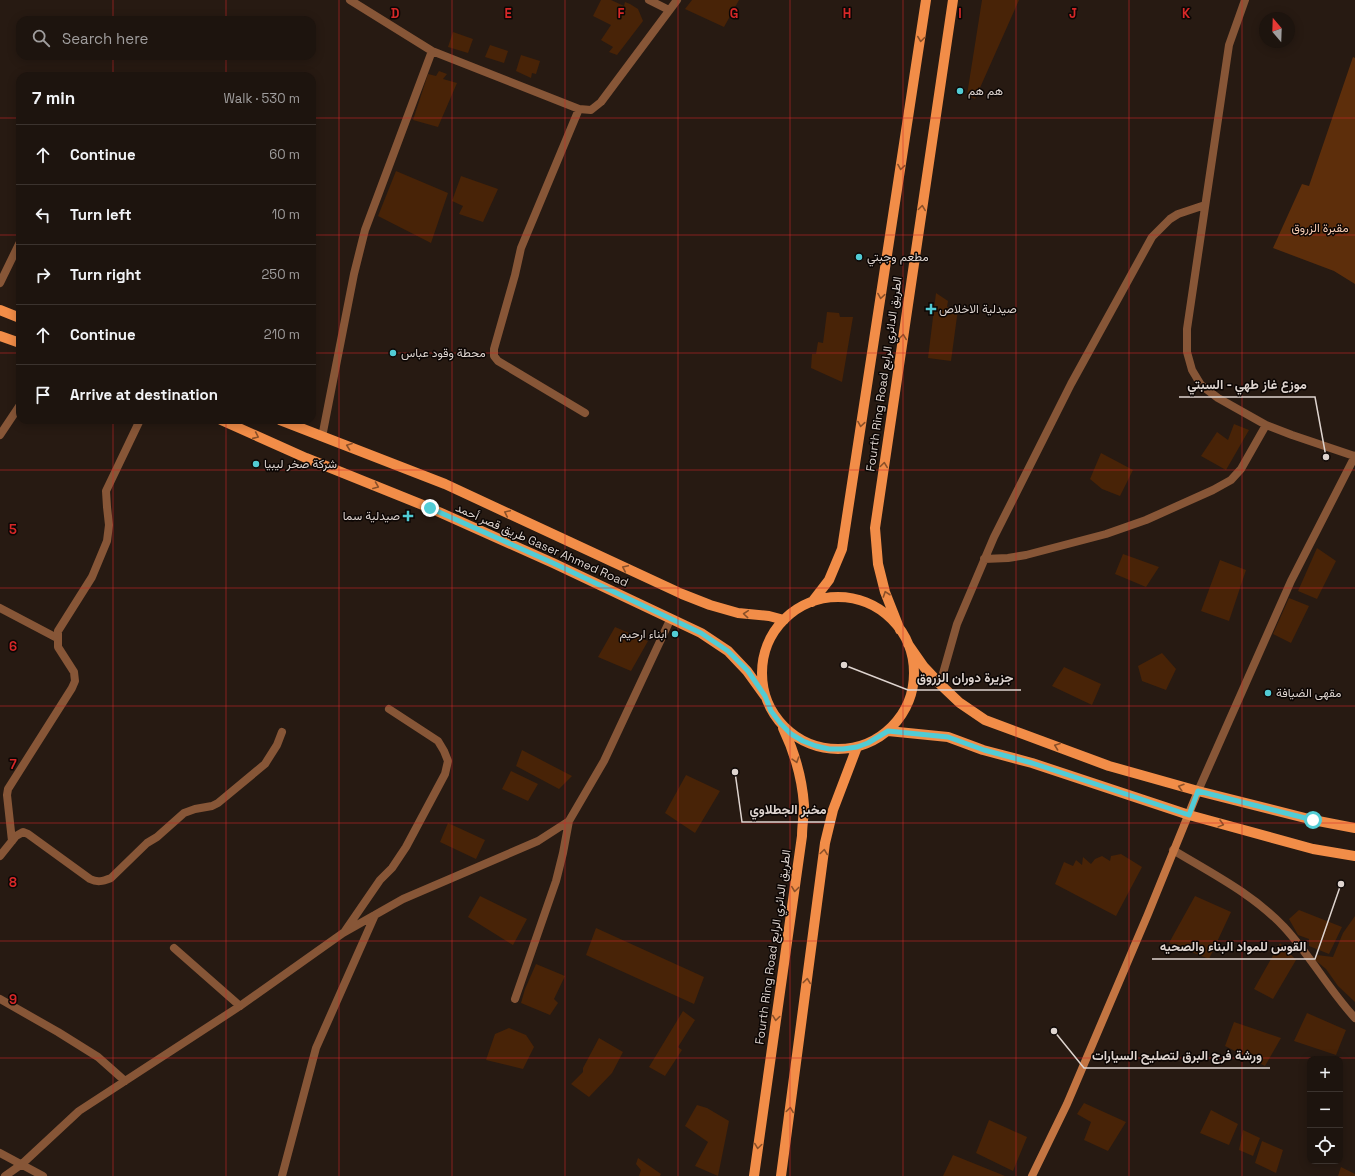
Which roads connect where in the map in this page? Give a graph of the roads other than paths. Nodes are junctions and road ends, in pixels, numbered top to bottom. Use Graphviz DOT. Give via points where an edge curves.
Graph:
graph roads {
  1 [pos="350,0"];
  2 [pos="649,0"];
  3 [pos="676,0"];
  4 [pos="926,0"];
  5 [pos="953,0"];
  6 [pos="1245,0"];
  7 [pos="670,10"];
  8 [pos="432,51"];
  9 [pos="579,109"];
  10 [pos="1205,205"];
  11 [pos="16,250"];
  12 [pos="0,283"];
  13 [pos="0,310"];
  14 [pos="16,316"];
  15 [pos="0,336"];
  16 [pos="16,342"];
  17 [pos="16,411"];
  18 [pos="585,413"];
  19 [pos="138,424"];
  20 [pos="230,424"];
  21 [pos="290,424"];
  22 [pos="1266,425"];
  23 [pos="0,435"];
  24 [pos="322,437"];
  25 [pos="1355,456"];
  26 [pos="984,559"];
  27 [pos="812,602"];
  28 [pos="0,608"];
  29 [pos="671,618"];
  30 [pos="784,620"];
  31 [pos="900,630"];
  32 [pos="57,638"];
  33 [pos="908,644"];
  34 [pos="940,684"];
  35 [pos="765,696"];
  36 [pos="389,709"];
  37 [pos="781,724"];
  38 [pos="888,731"];
  39 [pos="282,732"];
  40 [pos="857,747"];
  41 [pos="1198,791"];
  42 [pos="1189,815"];
  43 [pos="568,821"];
  44 [pos="1355,828"];
  45 [pos="12,841"];
  46 [pos="1173,850"];
  47 [pos="0,856"];
  48 [pos="1355,856"];
  49 [pos="375,915"];
  50 [pos="343,933"];
  51 [pos="174,948"];
  52 [pos="0,999"];
  53 [pos="515,999"];
  54 [pos="240,1006"];
  55 [pos="1355,1018"];
  56 [pos="125,1081"];
  57 [pos="0,1153"];
  58 [pos="22,1164"];
  59 [pos="5,1176"];
  60 [pos="44,1176"];
  61 [pos="282,1176"];
  62 [pos="754,1176"];
  63 [pos="781,1176"];
  64 [pos="1032,1176"];
  1 -- 8 [label="street"];
  2 -- 7 [label="street"];
  3 -- 7 [label="street"];
  4 -- 27 [label="main road, Fourth Ring Road الطريق الدائري الرابع, one-way" via="842,549 829,580"];
  31 -- 5 [label="main road, Fourth Ring Road الطريق الدائري الرابع, one-way" via="885,592 878,564 875,528"];
  6 -- 10 [label="street" via="1228,45"];
  7 -- 9 [label="street" via="601,102 591,110"];
  8 -- 9 [label="street"];
  8 -- 24 [label="street" via="364,230"];
  9 -- 18 [label="street" via="521,248 494,356 498,361"];
  10 -- 22 [label="street" via="1187,329 1187,352 1192,370 1201,385 1218,398"];
  10 -- 26 [label="street" via="1178,214 1152,238 1071,384"];
  11 -- 12 [label="street"];
  13 -- 14 [label="main road"];
  15 -- 16 [label="main road"];
  17 -- 23 [label="street"];
  19 -- 32 [label="street" via="106,491 109,525 107,541 92,578 60,628"];
  20 -- 29 [label="main road, طريق قصر أحمد Gaser Ahmed Road, one-way" via="430,508"];
  21 -- 24 [label="main road, طريق قصر أحمد Gaser Ahmed Road"];
  22 -- 25 [label="street"];
  22 -- 26 [label="street" via="1241,468 1231,480 1213,490 1146,520 1106,534 1026,555"];
  30 -- 24 [label="main road, طريق قصر أحمد Gaser Ahmed Road, one-way" via="738,613 703,603 445,484"];
  25 -- 41 [label="street" via="1291,581"];
  26 -- 34 [label="street" via="957,624"];
  27 -- 30 [label="main road" via="797,609"];
  27 -- 31 [label="main road" via="828,598 861,601 885,614"];
  28 -- 32 [label="street"];
  29 -- 35 [label="main road, طريق قصر أحمد Gaser Ahmed Road" via="701,633 728,651 748,671"];
  29 -- 43 [label="street" via="604,761"];
  30 -- 35 [label="main road" via="774,632 762,663"];
  31 -- 33 [label="main road"];
  32 -- 45 [label="street" via="58,647 74,672 75,681 8,789"];
  33 -- 34 [label="main road"];
  33 -- 38 [label="main road" via="914,667 912,691 903,713"];
  41 -- 34 [label="main road, one-way" via="1109,766 985,720 960,703"];
  35 -- 37 [label="main road" via="771,711"];
  36 -- 50 [label="street" via="438,741 448,762 445,774 406,847"];
  37 -- 40 [label="main road" via="797,737 816,746 829,749"];
  37 -- 62 [label="main road, Fourth Ring Road الطريق الدائري الرابع, one-way" via="800,775 804,806 802,836"];
  38 -- 40 [label="main road"];
  38 -- 42 [label="main road" via="948,737"];
  39 -- 45 [label="street" via="273,754 265,764 218,803 195,808 184,814 147,843 111,878 103,881 90,879 23,832"];
  63 -- 40 [label="main road, one-way" via="825,843 833,810"];
  41 -- 42 [label="street"];
  41 -- 44 [label="main road"];
  42 -- 46 [label="street"];
  42 -- 48 [label="main road, one-way" via="1313,849"];
  43 -- 49 [label="street" via="538,841 403,899"];
  43 -- 53 [label="street" via="564,854 556,881"];
  45 -- 47 [label="street"];
  46 -- 55 [label="street" via="1249,896 1283,926 1309,956 1342,1005"];
  46 -- 64 [label="street" via="1067,1104"];
  49 -- 50 [label="street"];
  49 -- 61 [label="street" via="316,1048"];
  50 -- 54 [label="street"];
  51 -- 54 [label="street"];
  52 -- 56 [label="street" via="98,1057"];
  54 -- 56 [label="street"];
  56 -- 58 [label="street" via="79,1111"];
  57 -- 58 [label="street"];
  58 -- 59 [label="street"];
  58 -- 60 [label="street"];
}
